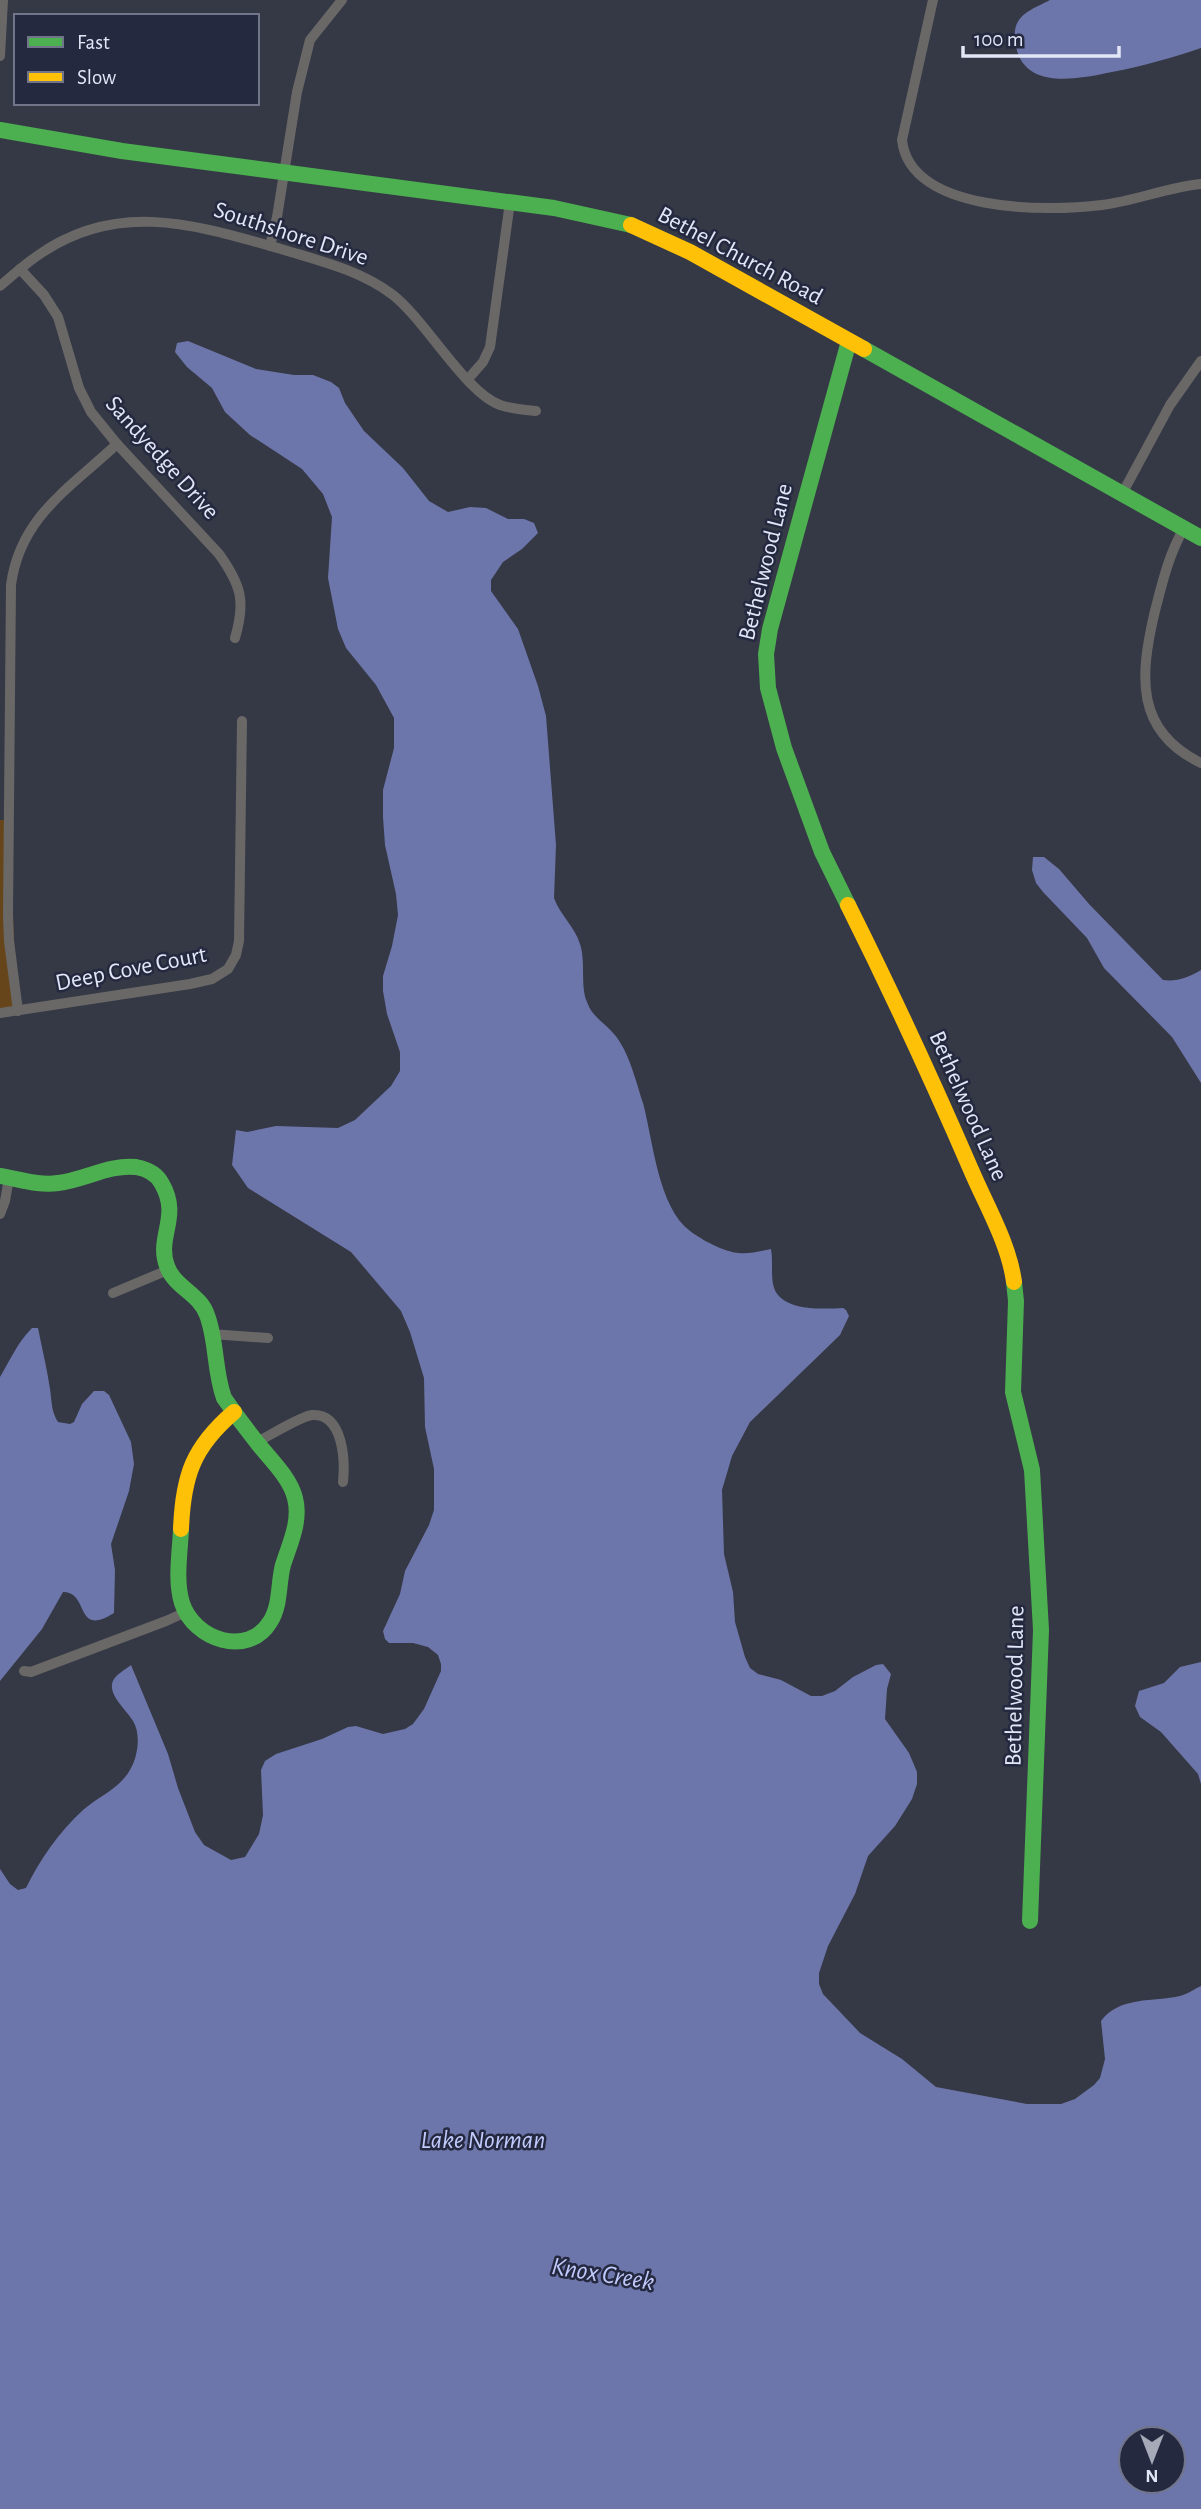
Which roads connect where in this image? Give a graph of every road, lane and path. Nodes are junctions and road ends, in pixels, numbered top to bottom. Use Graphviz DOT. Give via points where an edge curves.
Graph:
graph roads {
  1 [pos="342,0"];
  2 [pos="933,0"];
  3 [pos="2,2"];
  4 [pos="0,56"];
  5 [pos="0,130"];
  6 [pos="285,173"];
  7 [pos="1201,184"];
  8 [pos="510,202"];
  9 [pos="270,246"];
  10 [pos="20,269"];
  11 [pos="0,286"];
  12 [pos="849,341"];
  13 [pos="1201,362"];
  14 [pos="468,379"];
  15 [pos="536,411"];
  16 [pos="117,444"];
  17 [pos="1122,494"];
  18 [pos="1184,528"];
  19 [pos="1201,538"];
  20 [pos="235,638"];
  21 [pos="242,721"];
  22 [pos="1201,763"];
  23 [pos="5,819"];
  24 [pos="18,1011"];
  25 [pos="0,1013"];
  26 [pos="5,1177"];
  27 [pos="0,1214"];
  28 [pos="168,1270"];
  29 [pos="113,1293"];
  30 [pos="211,1334"];
  31 [pos="268,1338"];
  32 [pos="234,1412"];
  33 [pos="257,1442"];
  34 [pos="343,1482"];
  35 [pos="186,1612"];
  36 [pos="24,1671"];
  37 [pos="1030,1921"];
  1 -- 6 [label="street" via="310,40"];
  2 -- 7 [label="street" via="902,140 906,157 922,177 956,195 1042,208 1105,205"];
  3 -- 4 [label="street"];
  5 -- 6 [label="street, Bethel Church Road"];
  6 -- 8 [label="street, Bethel Church Road"];
  6 -- 9 [label="street"];
  8 -- 12 [label="street, Bethel Church Road" via="648,232"];
  8 -- 14 [label="street" via="490,347"];
  9 -- 10 [label="street, Southshore Drive" via="184,223 120,223 76,235"];
  9 -- 14 [label="street, Southshore Drive" via="346,269 379,286 410,310"];
  10 -- 11 [label="street, Southshore Drive"];
  10 -- 16 [label="street, Sandyedge Drive" via="52,307 85,402"];
  12 -- 17 [label="street, Bethel Church Road"];
  12 -- 37 [label="street, Bethelwood Lane" via="770,629 765,667 784,748 811,824 919,1051 1013,1276 1013,1392 1032,1470 1041,1630"];
  13 -- 17 [label="street" via="1170,405"];
  14 -- 15 [label="street, Southshore Drive" via="499,405"];
  16 -- 20 [label="street, Sandyedge Drive" via="227,565 241,600"];
  16 -- 23 [label="street" via="36,520 17,555 11,585"];
  17 -- 18 [label="street, Bethel Church Road"];
  18 -- 19 [label="street, Bethel Church Road"];
  18 -- 22 [label="street" via="1164,575 1144,679 1156,723 1171,744"];
  21 -- 24 [label="street, Deep Cove Court" via="241,916 233,963 212,979"];
  23 -- 24 [label="street" via="9,941"];
  24 -- 25 [label="street, Deep Cove Court"];
  26 -- 27 [label="street"];
  26 -- 28 [label="street" via="49,1184 118,1167 145,1170 169,1197"];
  28 -- 29 [label="street"];
  28 -- 30 [label="street" via="204,1306"];
  30 -- 31 [label="street"];
  30 -- 32 [label="street" via="219,1384"];
  32 -- 33 [label="street"];
  32 -- 35 [label="street" via="201,1445 185,1479 180,1594"];
  33 -- 34 [label="street" via="312,1415 325,1418 338,1433 343,1450"];
  33 -- 35 [label="street" via="288,1482 296,1506 295,1532 272,1621 255,1637 225,1643 207,1634"];
  35 -- 36 [label="street"];
}
